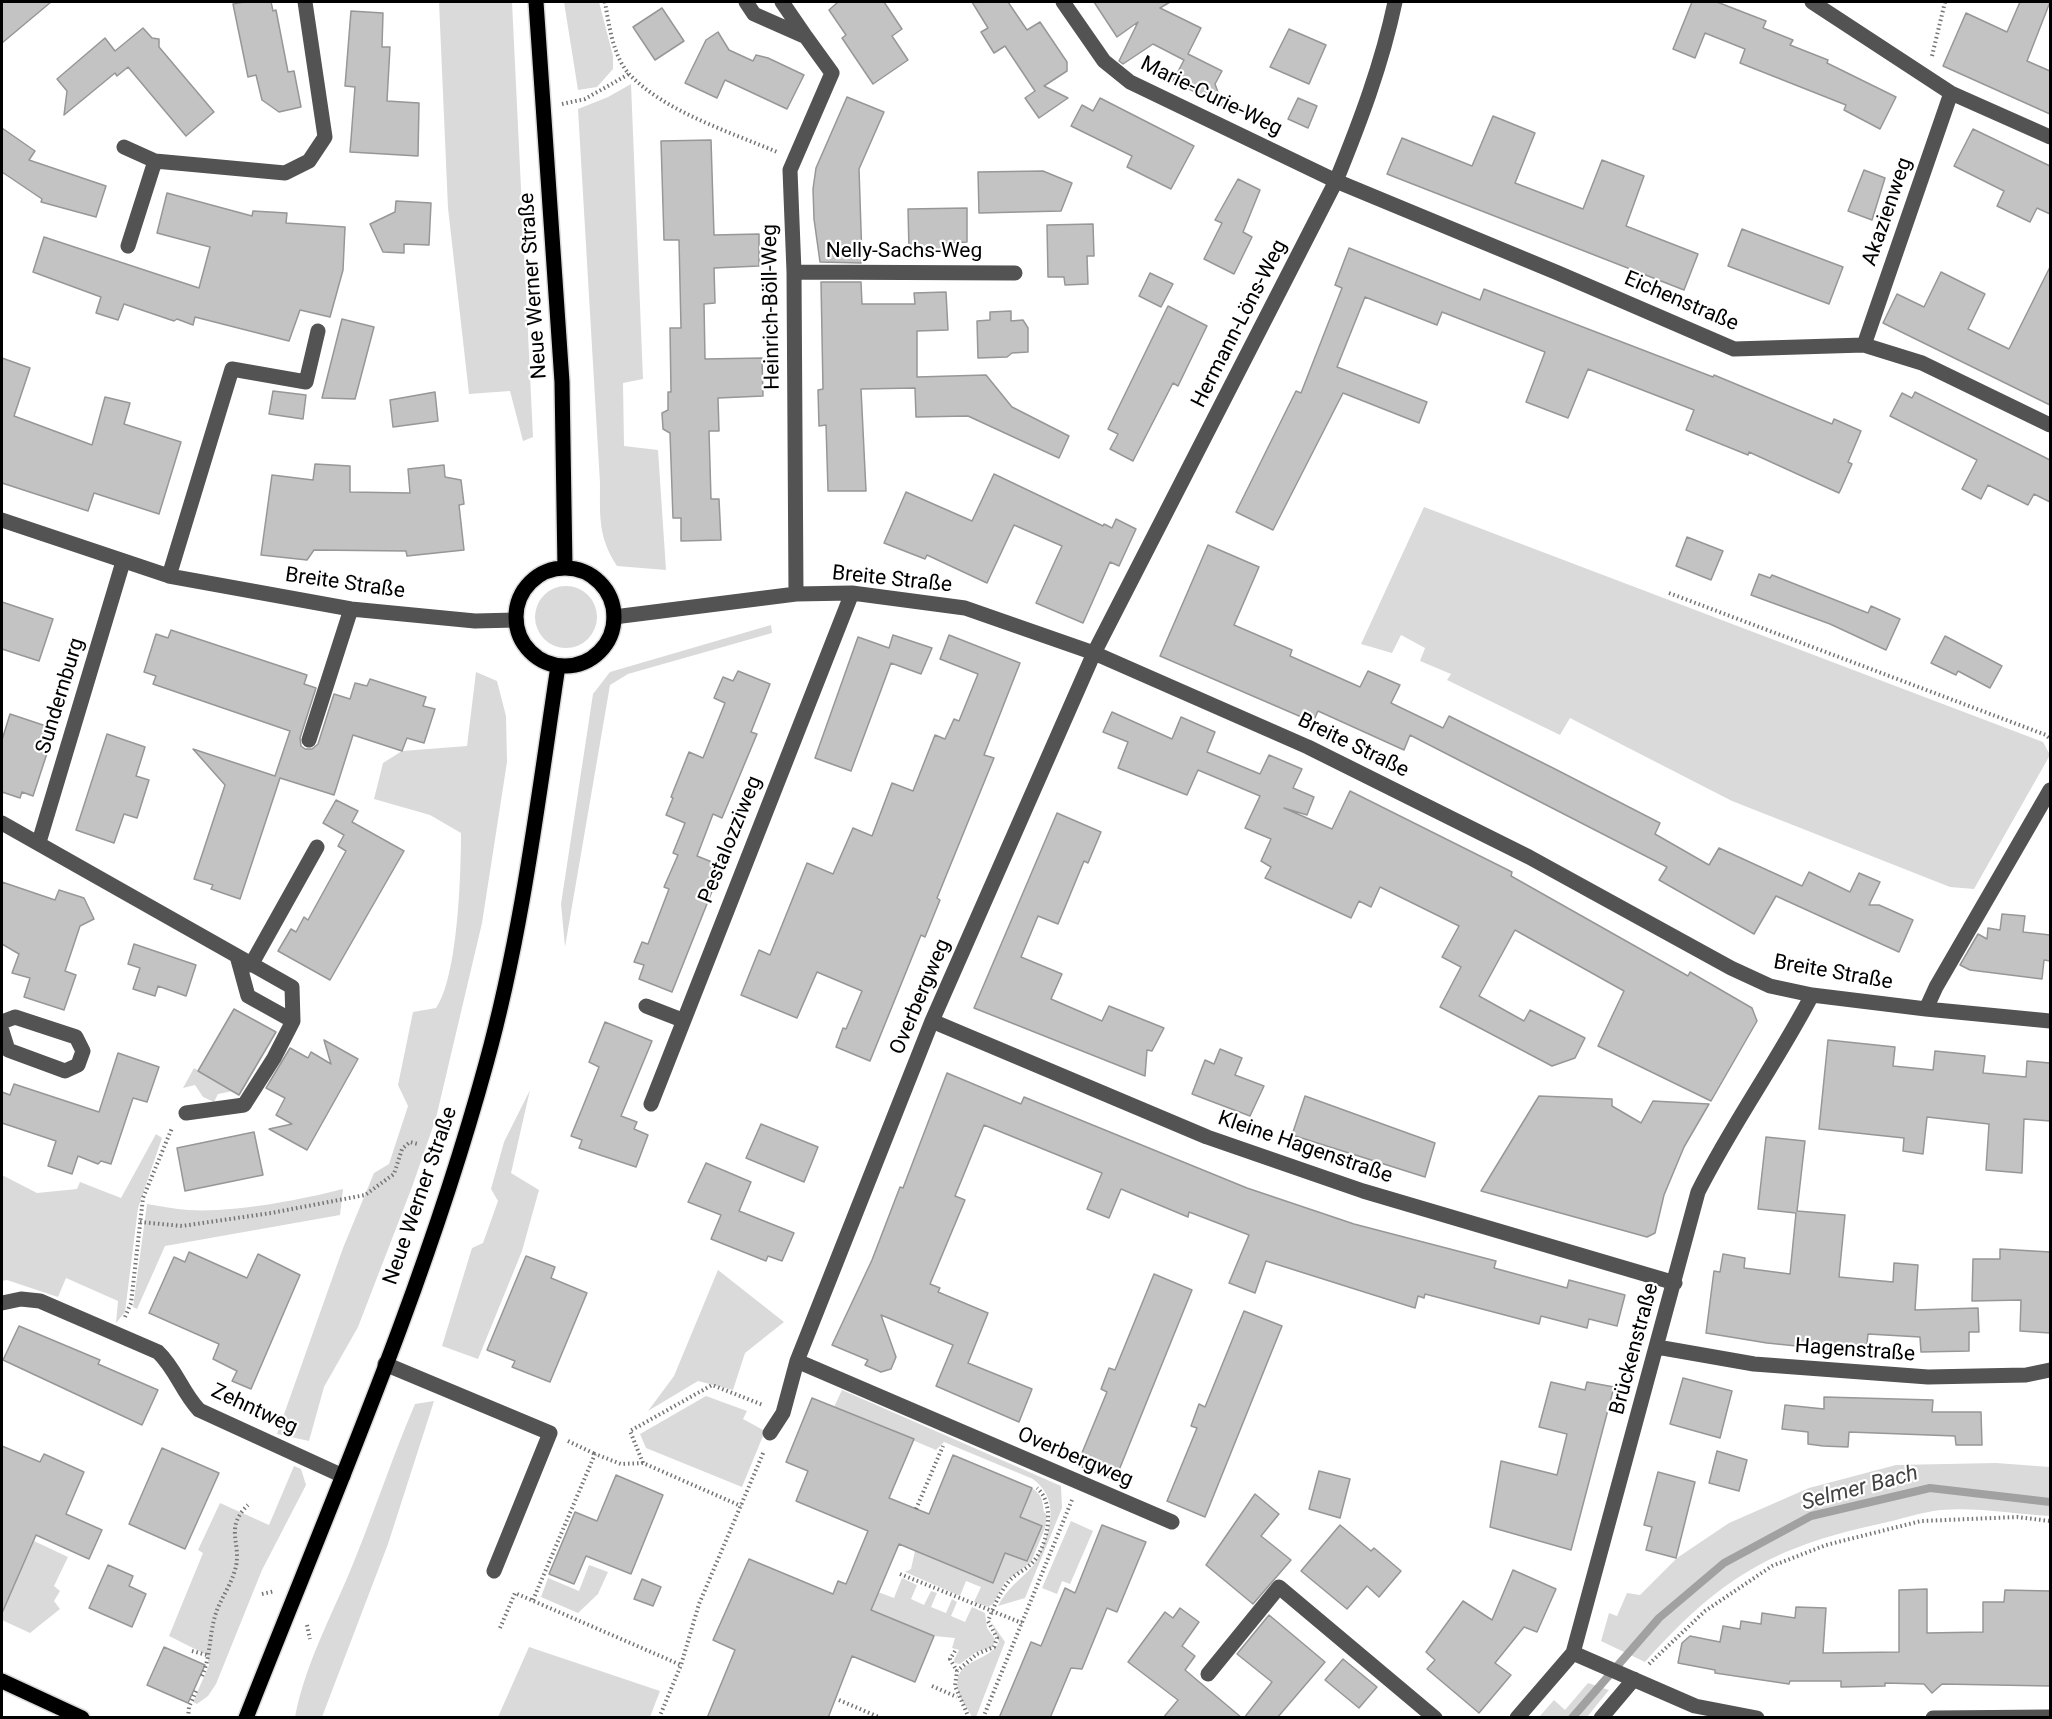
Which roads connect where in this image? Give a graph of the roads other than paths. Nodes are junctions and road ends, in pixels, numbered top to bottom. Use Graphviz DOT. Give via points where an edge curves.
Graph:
graph roads {
  1 [pos="305,2"];
  2 [pos="536,2"];
  3 [pos="746,2"];
  4 [pos="782,2"];
  5 [pos="1062,2"];
  6 [pos="1395,2"];
  7 [pos="1812,2"];
  8 [pos="806,37"];
  9 [pos="1951,93"];
  10 [pos="2050,136"];
  11 [pos="124,147"];
  12 [pos="155,161"];
  13 [pos="1336,181"];
  14 [pos="128,246"];
  15 [pos="794,272"];
  16 [pos="1015,273"];
  17 [pos="318,330"];
  18 [pos="1864,345"];
  19 [pos="2050,425"];
  20 [pos="2,520"];
  21 [pos="123,562"];
  22 [pos="566,568"];
  23 [pos="169,576"];
  24 [pos="852,593"];
  25 [pos="796,594"];
  26 [pos="351,609"];
  27 [pos="614,617"];
  28 [pos="516,621"];
  29 [pos="1094,653"];
  30 [pos="558,666"];
  31 [pos="309,740"];
  32 [pos="2050,790"];
  33 [pos="2,823"];
  34 [pos="39,842"];
  35 [pos="317,847"];
  36 [pos="237,956"];
  37 [pos="251,965"];
  38 [pos="1812,995"];
  39 [pos="646,1006"];
  40 [pos="1926,1010"];
  41 [pos="682,1020"];
  42 [pos="293,1021"];
  43 [pos="932,1021"];
  44 [pos="2050,1021"];
  45 [pos="2,1022"];
  46 [pos="2,1031"];
  47 [pos="651,1104"];
  48 [pos="186,1113"];
  49 [pos="1675,1282"];
  50 [pos="2,1303"];
  51 [pos="1657,1347"];
  52 [pos="797,1361"];
  53 [pos="385,1364"];
  54 [pos="2050,1370"];
  55 [pos="770,1433"];
  56 [pos="343,1476"];
  57 [pos="1172,1522"];
  58 [pos="494,1571"];
  59 [pos="1573,1653"];
  60 [pos="1208,1674"];
  61 [pos="1627,1677"];
  62 [pos="2,1681"];
  63 [pos="82,1718"];
  64 [pos="246,1718"];
  65 [pos="1435,1718"];
  66 [pos="1517,1718"];
  67 [pos="1601,1718"];
  68 [pos="1757,1718"];
  69 [pos="1933,1718"];
  70 [pos="2050,1718"];
  1 -- 12 [label="street" via="325,137 309,161 285,173"];
  2 -- 22 [label="main road, Neue Werner Straße" via="562,382"];
  3 -- 8 [label="street" via="754,14"];
  4 -- 8 [label="street, Heinrich-Böll-Weg"];
  5 -- 13 [label="street, Marie-Curie-Weg" via="1104,61 1130,82"];
  6 -- 13 [label="street, Hermann-Löns-Weg" via="1364,115"];
  7 -- 9 [label="street"];
  8 -- 15 [label="street, Heinrich-Böll-Weg" via="832,73 790,170"];
  9 -- 10 [label="street"];
  9 -- 18 [label="street, Akazienweg"];
  11 -- 12 [label="street"];
  12 -- 14 [label="street"];
  13 -- 18 [label="street, Eichenstraße" via="1734,349"];
  13 -- 29 [label="street, Hermann-Löns-Weg"];
  15 -- 16 [label="street, Nelly-Sachs-Weg"];
  15 -- 25 [label="street, Heinrich-Böll-Weg"];
  17 -- 23 [label="street" via="306,382 232,369"];
  18 -- 19 [label="street, Eichenstraße" via="1922,363"];
  20 -- 21 [label="street, Breite Straße"];
  21 -- 23 [label="street, Breite Straße"];
  21 -- 34 [label="street, Sundernburg"];
  22 -- 27 [label="main road" via="590,574 600,582 613,604"];
  22 -- 28 [label="main road" via="539,574 529,583 521,594"];
  23 -- 26 [label="street, Breite Straße"];
  24 -- 25 [label="street, Breite Straße"];
  24 -- 29 [label="street, Breite Straße" via="965,608"];
  24 -- 41 [label="street, Pestalozziweg"];
  25 -- 27 [label="street, Breite Straße"];
  26 -- 28 [label="street, Breite Straße"];
  26 -- 31 [label="street"];
  27 -- 30 [label="main road" via="613,631 597,655 572,666"];
  28 -- 30 [label="main road" via="519,637 528,651 541,661"];
  29 -- 38 [label="street, Breite Straße" via="1308,747 1529,857 1731,968 1770,986"];
  29 -- 43 [label="street, Overbergweg"];
  30 -- 53 [label="main road, Neue Werner Straße" via="530,858 487,1060 438,1222"];
  32 -- 40 [label="street"];
  33 -- 34 [label="street"];
  34 -- 36 [label="street"];
  35 -- 37 [label="street"];
  36 -- 37 [label="street"];
  36 -- 42 [label="street" via="248,996"];
  37 -- 42 [label="street" via="292,987"];
  38 -- 40 [label="street, Breite Straße"];
  38 -- 49 [label="street, Brückenstraße" via="1698,1192"];
  39 -- 41 [label="street"];
  40 -- 44 [label="street, Breite Straße"];
  41 -- 47 [label="street, Pestalozziweg"];
  42 -- 48 [label="street" via="244,1105"];
  43 -- 49 [label="street, Kleine Hagenstraße" via="1218,1141 1363,1191"];
  43 -- 52 [label="street, Overbergweg"];
  45 -- 46 [label="street" via="15,1017 76,1037 83,1051 78,1065 65,1071 8,1050"];
  49 -- 51 [label="street, Brückenstraße"];
  50 -- 56 [label="street, Zehntweg" via="40,1301 158,1352 171,1364 188,1398 200,1410"];
  51 -- 54 [label="street, Hagenstraße" via="1754,1364 1928,1377 2026,1375"];
  51 -- 59 [label="street, Brückenstraße"];
  52 -- 55 [label="street, Overbergweg" via="783,1413"];
  52 -- 57 [label="street, Overbergweg"];
  53 -- 56 [label="main road, Neue Werner Straße"];
  53 -- 58 [label="street" via="550,1433"];
  56 -- 64 [label="main road, Neue Werner Straße"];
  59 -- 61 [label="street"];
  59 -- 66 [label="street, Brückenstraße"];
  60 -- 65 [label="street" via="1279,1587"];
  61 -- 67 [label="street"];
  61 -- 68 [label="street" via="1695,1706"];
  62 -- 63 [label="main road"];
  69 -- 70 [label="street"];
}
